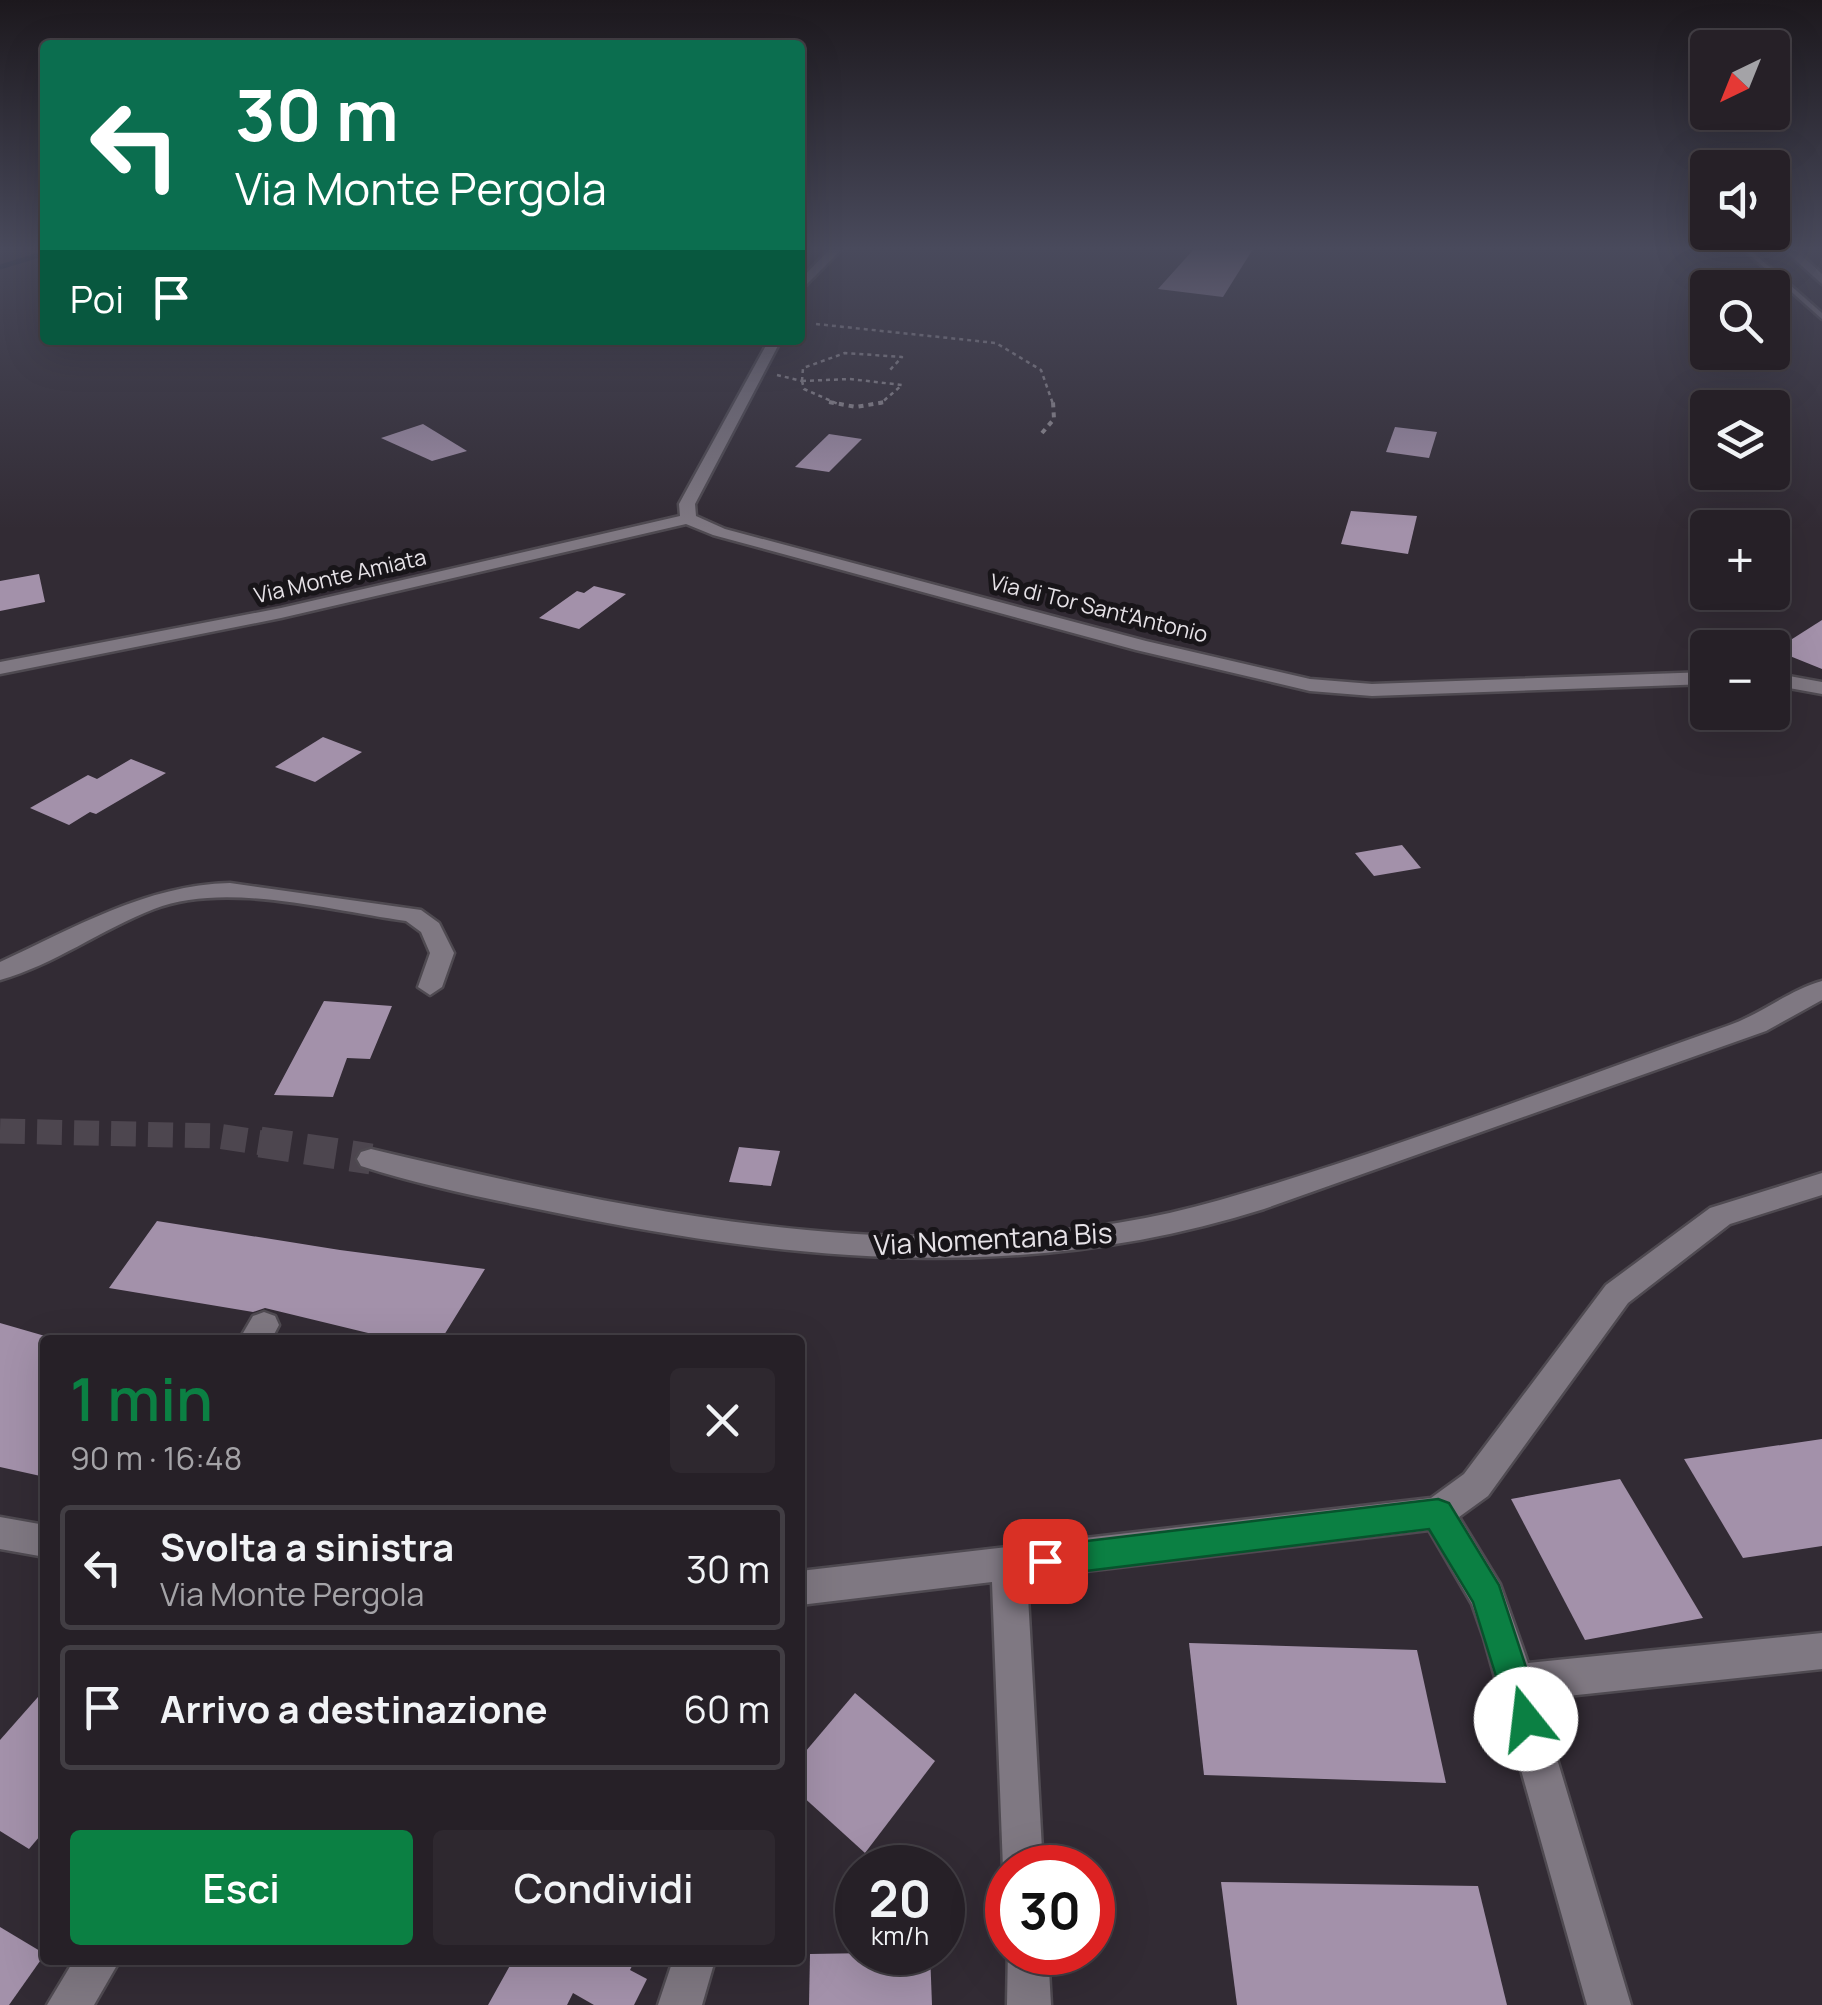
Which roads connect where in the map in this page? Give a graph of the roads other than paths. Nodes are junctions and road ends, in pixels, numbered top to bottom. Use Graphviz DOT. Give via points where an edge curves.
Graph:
graph roads {
  1 [pos="771,345"];
  2 [pos="688,518"];
  3 [pos="0,668"];
  4 [pos="1690,679"];
  5 [pos="1790,682"];
  6 [pos="1822,688"];
  7 [pos="0,972"];
  8 [pos="430,986"];
  9 [pos="1822,989"];
  10 [pos="370,1159"];
  11 [pos="1822,1184"];
  12 [pos="1438,1513"];
  13 [pos="0,1533"];
  14 [pos="40,1541"];
  15 [pos="1009,1565"];
  16 [pos="805,1587"];
  17 [pos="1822,1651"];
  18 [pos="1515,1683"];
  19 [pos="1022,1845"];
  20 [pos="97,1965"];
  21 [pos="692,1965"];
  22 [pos="1028,1975"];
  23 [pos="69,2005"];
  24 [pos="680,2005"];
  25 [pos="1029,2005"];
  26 [pos="1609,2005"];
  1 -- 2 [label="street" via="687,504"];
  2 -- 3 [label="street, Via Monte Amiata" via="281,613"];
  2 -- 4 [label="street, Via di Tor Sant'Antonio" via="913,586 1310,685 1372,690"];
  5 -- 6 [label="street"];
  7 -- 8 [label="street" via="148,903 213,888 413,914 431,928 442,953"];
  9 -- 10 [label="street, Via Nomentana Bis" via="1757,1026 1288,1190 1089,1238 914,1246 767,1238 597,1214"];
  11 -- 12 [label="street" via="1720,1216 1617,1294 1476,1485"];
  12 -- 15 [label="street"];
  12 -- 18 [label="street" via="1487,1596"];
  13 -- 14 [label="street"];
  15 -- 16 [label="street"];
  15 -- 19 [label="street"];
  17 -- 18 [label="street"];
  18 -- 26 [label="street"];
  20 -- 23 [label="street"];
  21 -- 24 [label="street"];
  22 -- 25 [label="street"];
}
